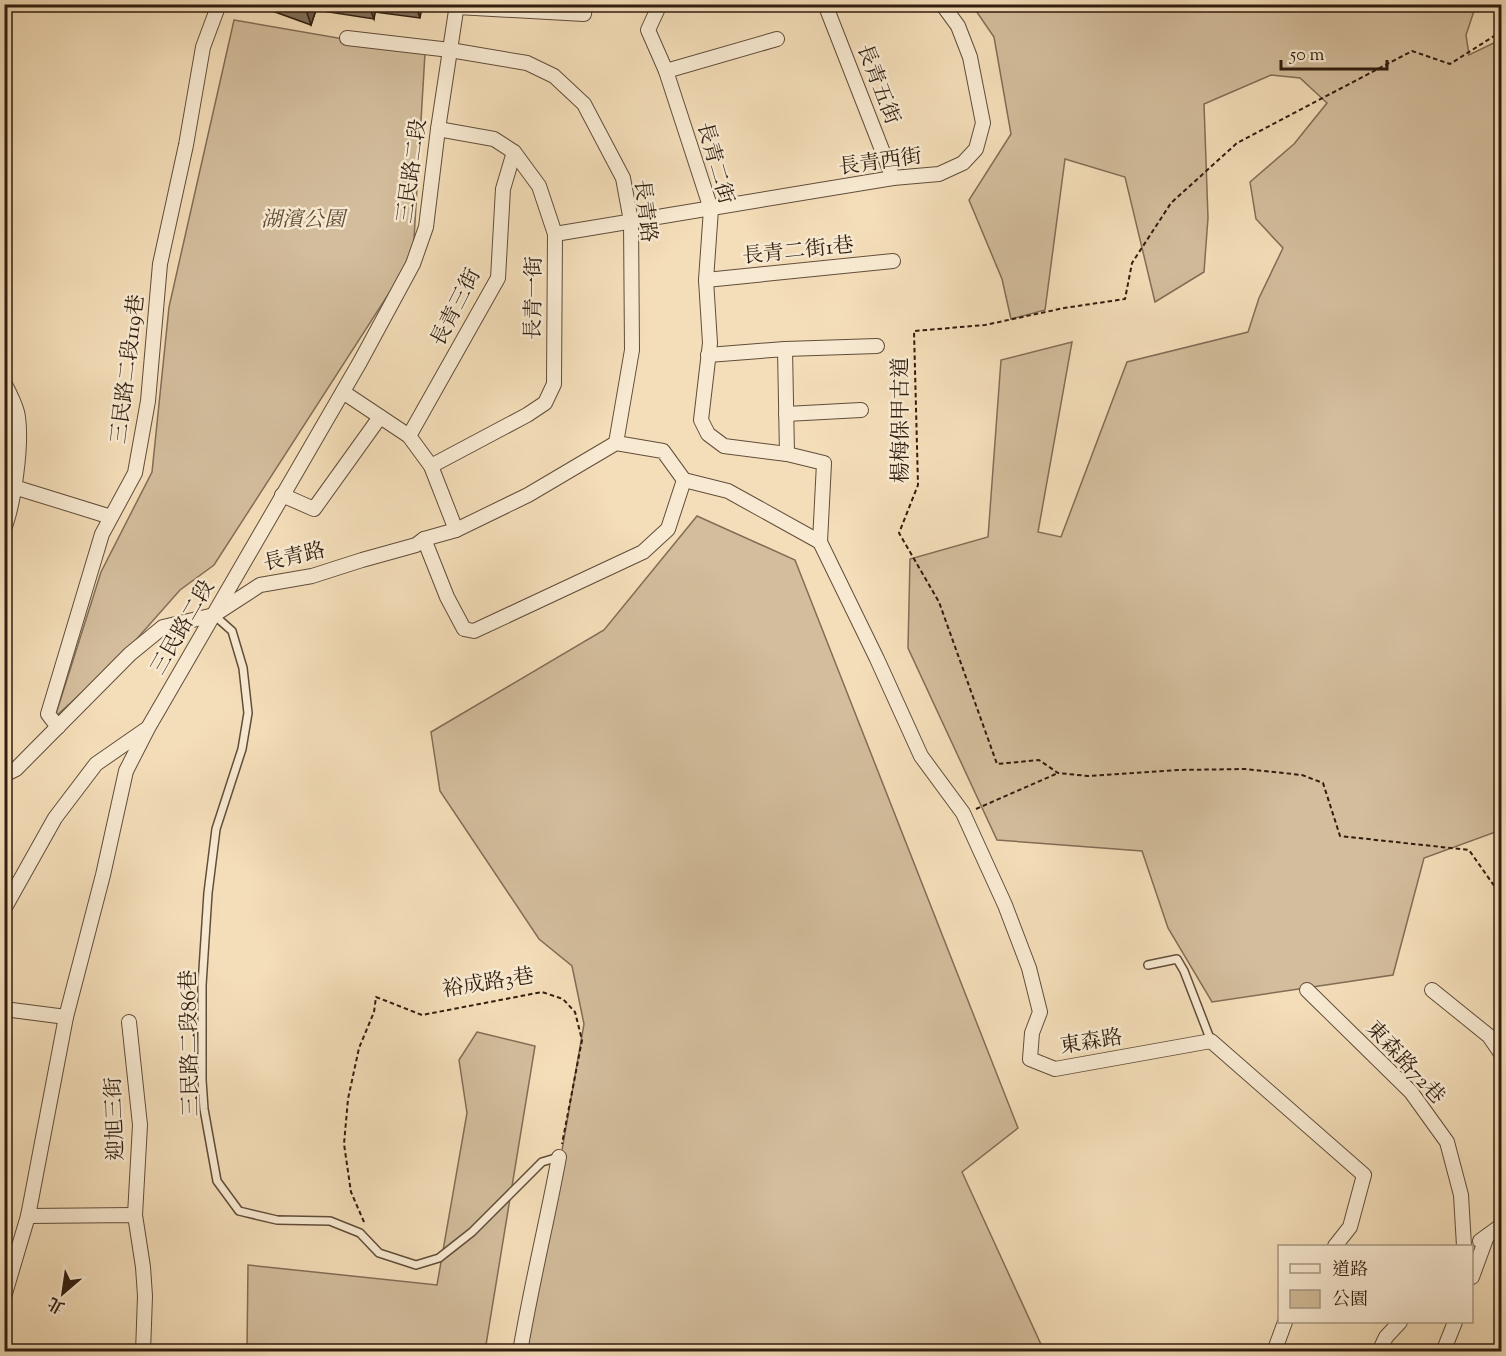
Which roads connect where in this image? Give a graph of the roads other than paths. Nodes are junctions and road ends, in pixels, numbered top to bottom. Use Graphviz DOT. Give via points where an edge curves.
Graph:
graph roads {
  1 [pos="219,4"];
  2 [pos="585,4"];
  3 [pos="660,4"];
  4 [pos="825,4"];
  5 [pos="942,4"];
  6 [pos="457,6"];
  7 [pos="347,38"];
  8 [pos="777,39"];
  9 [pos="450,50"];
  10 [pos="666,71"];
  11 [pos="438,129"];
  12 [pos="514,152"];
  13 [pos="893,178"];
  14 [pos="711,209"];
  15 [pos="631,221"];
  16 [pos="555,234"];
  17 [pos="893,261"];
  18 [pos="706,280"];
  19 [pos="877,346"];
  20 [pos="785,350"];
  21 [pos="708,355"];
  22 [pos="4,382"];
  23 [pos="343,392"];
  24 [pos="861,410"];
  25 [pos="786,414"];
  26 [pos="380,417"];
  27 [pos="409,436"];
  28 [pos="616,443"];
  29 [pos="787,454"];
  30 [pos="431,466"];
  31 [pos="684,480"];
  32 [pos="14,487"];
  33 [pos="282,495"];
  34 [pos="111,517"];
  35 [pos="4,530"];
  36 [pos="456,530"];
  37 [pos="424,539"];
  38 [pos="820,542"];
  39 [pos="214,615"];
  40 [pos="58,727"];
  41 [pos="148,728"];
  42 [pos="4,775"];
  43 [pos="4,909"];
  44 [pos="1148,965"];
  45 [pos="1306,990"];
  46 [pos="1432,990"];
  47 [pos="4,1009"];
  48 [pos="66,1017"];
  49 [pos="129,1022"];
  50 [pos="1211,1041"];
  51 [pos="1502,1055"];
  52 [pos="560,1157"];
  53 [pos="135,1215"];
  54 [pos="28,1216"];
  55 [pos="1502,1225"];
  56 [pos="1487,1236"];
  57 [pos="1336,1245"];
  58 [pos="1464,1245"];
  59 [pos="1473,1247"];
  60 [pos="1473,1274"];
  61 [pos="4,1297"];
  62 [pos="1285,1323"];
  63 [pos="1399,1323"];
  64 [pos="1455,1323"];
  65 [pos="143,1352"];
  66 [pos="520,1352"];
  67 [pos="1274,1352"];
  68 [pos="1378,1352"];
  69 [pos="1443,1352"];
  1 -- 34 [label="street, 三民路二段119巷" via="203,47 160,264 148,401 135,473"];
  2 -- 6 [label="street" via="584,14"];
  3 -- 10 [label="street, 長青二街" via="648,30"];
  4 -- 13 [label="street, 長青五街"];
  5 -- 13 [label="street, 長青西街" via="958,26 970,57 983,123 976,149 963,163 939,174"];
  6 -- 9 [label="street, 三民路二段"];
  7 -- 9 [label="street, 長青路"];
  8 -- 10 [label="street"];
  9 -- 11 [label="street, 三民路二段"];
  9 -- 15 [label="street, 長青路" via="527,63 554,76 584,104 624,178"];
  10 -- 14 [label="street, 長青二街"];
  11 -- 12 [label="street, 長青一街" via="494,139"];
  11 -- 23 [label="street, 三民路二段" via="426,227 413,264"];
  12 -- 16 [label="street, 長青一街" via="539,186"];
  12 -- 27 [label="street, 長青三街" via="503,189 498,278"];
  13 -- 14 [label="street, 長青西街"];
  14 -- 15 [label="street, 長青西街"];
  14 -- 18 [label="street, 長青二街"];
  15 -- 16 [label="street, 長青西街"];
  15 -- 28 [label="street, 長青路" via="632,350"];
  16 -- 30 [label="street, 長青一街" via="554,384 545,403"];
  17 -- 18 [label="street, 長青二街1巷"];
  18 -- 21 [label="street, 長青二街"];
  19 -- 20 [label="street"];
  20 -- 21 [label="street"];
  20 -- 25 [label="street"];
  21 -- 29 [label="street, 長青二街" via="701,420 708,434 724,446"];
  22 -- 32 [label="street" via="18,416"];
  23 -- 26 [label="street"];
  23 -- 33 [label="street, 三民路二段"];
  24 -- 25 [label="street"];
  25 -- 29 [label="street"];
  26 -- 27 [label="street"];
  26 -- 33 [label="street" via="314,509"];
  27 -- 30 [label="street"];
  28 -- 31 [label="street" via="663,451"];
  28 -- 36 [label="street, 長青路" via="528,495"];
  29 -- 38 [label="street" via="824,463"];
  30 -- 36 [label="street"];
  31 -- 37 [label="street" via="668,529 643,552 474,631 464,629"];
  31 -- 38 [label="street" via="728,491"];
  32 -- 34 [label="street"];
  32 -- 35 [label="street"];
  33 -- 39 [label="street, 三民路二段"];
  34 -- 40 [label="street, 三民路二段119巷" via="102,534 48,714"];
  36 -- 37 [label="street, 長青路"];
  37 -- 39 [label="street, 長青路" via="416,545 312,576 261,585"];
  38 -- 50 [label="street, 東森路" via="921,756 963,813 1005,905 1029,968 1040,1012 1032,1034 1030,1059 1055,1069"];
  39 -- 40 [label="street" via="163,627 130,654"];
  39 -- 41 [label="street, 三民路二段"];
  39 -- 52 [label="lane, 三民路二段86巷" via="232,631 243,668 248,713 242,749 216,829 208,893 202,985 202,1080 217,1181 239,1210 277,1220 330,1221 360,1233 379,1253 416,1265 438,1258 472,1232 542,1162"];
  40 -- 42 [label="street" via="16,769"];
  41 -- 43 [label="street" via="96,764 55,818"];
  41 -- 48 [label="street, 三民路二段" via="126,771"];
  44 -- 50 [label="lane" via="1176,959"];
  45 -- 58 [label="street, 東森路72巷" via="1411,1092 1447,1142 1461,1195"];
  46 -- 51 [label="street" via="1489,1036"];
  47 -- 48 [label="street"];
  48 -- 54 [label="street, 三民路二段"];
  49 -- 53 [label="street, 迎旭三街" via="140,1125"];
  50 -- 57 [label="street" via="1364,1175 1350,1227"];
  52 -- 66 [label="street"];
  53 -- 54 [label="street"];
  53 -- 65 [label="street, 迎旭三街" via="145,1296"];
  54 -- 61 [label="street, 三民路二段"];
  55 -- 56 [label="street"];
  56 -- 59 [label="street"];
  56 -- 60 [label="street"];
  62 -- 67 [label="street"];
  63 -- 68 [label="street"];
  64 -- 69 [label="street"];
}
